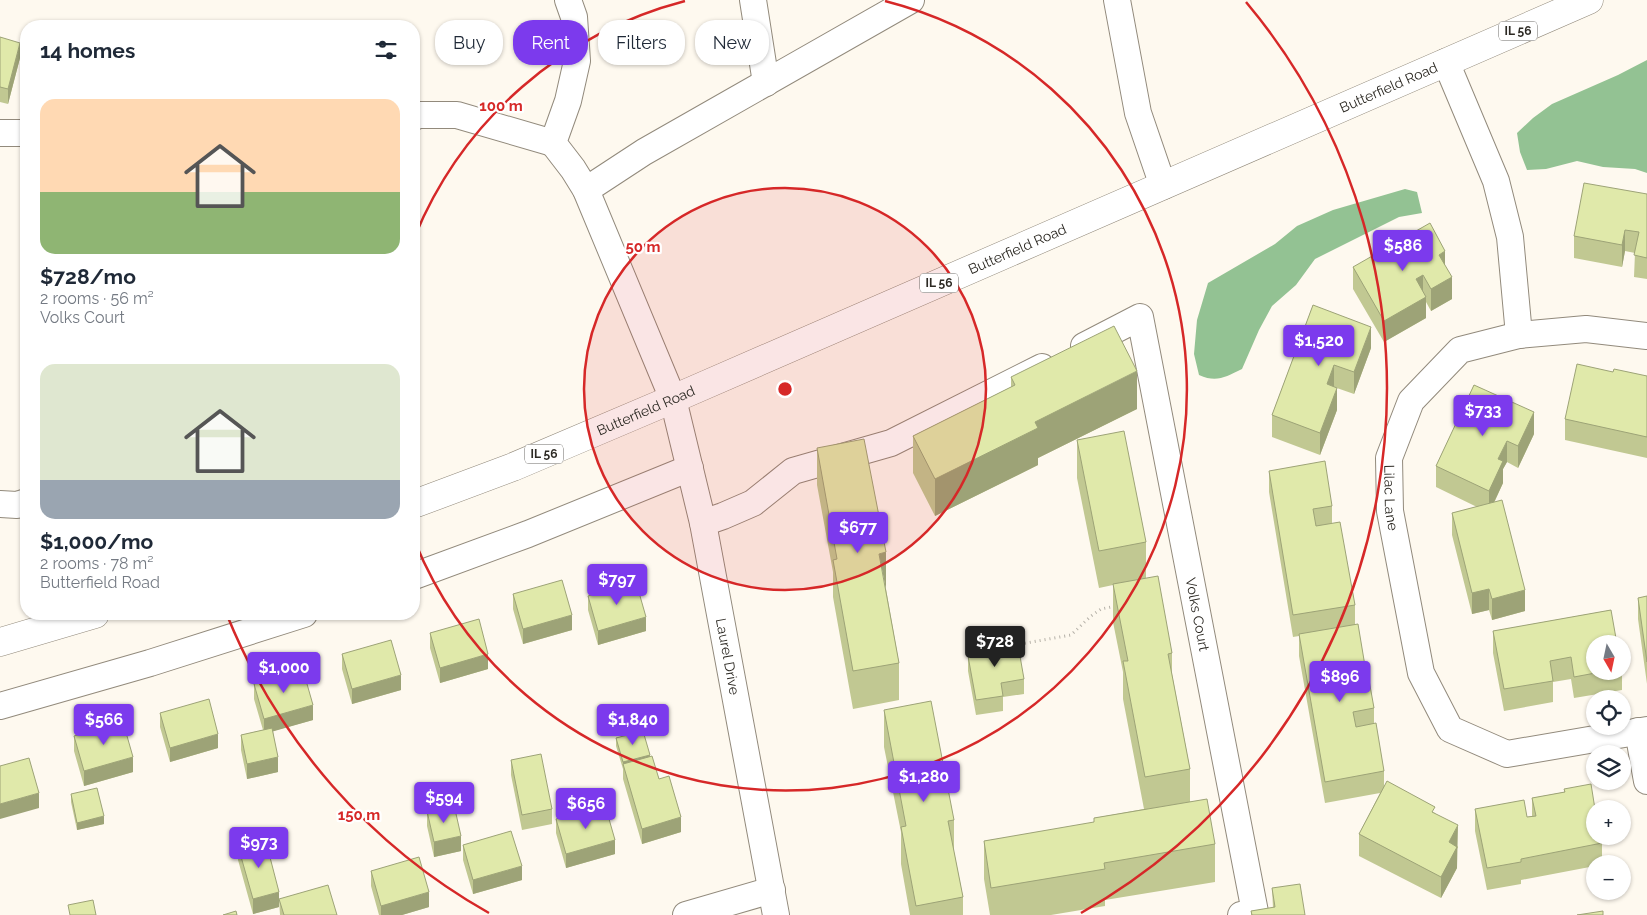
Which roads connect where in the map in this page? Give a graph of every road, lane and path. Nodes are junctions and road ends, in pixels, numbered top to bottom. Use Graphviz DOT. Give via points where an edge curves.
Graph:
graph roads {
  1 [pos="568,0"];
  2 [pos="753,0"];
  3 [pos="911,0"];
  4 [pos="1117,0"];
  5 [pos="1589,0"];
  6 [pos="1446,62"];
  7 [pos="766,83"];
  8 [pos="420,115"];
  9 [pos="0,133"];
  10 [pos="20,133"];
  11 [pos="554,143"];
  12 [pos="1163,186"];
  13 [pos="586,190"];
  14 [pos="1519,335"];
  15 [pos="1647,336"];
  16 [pos="673,399"];
  17 [pos="690,468"];
  18 [pos="420,502"];
  19 [pos="0,504"];
  20 [pos="20,504"];
  21 [pos="703,523"];
  22 [pos="420,574"];
  23 [pos="1120,606"];
  24 [pos="75,620"];
  25 [pos="285,620"];
  26 [pos="0,642"];
  27 [pos="1014,645"];
  28 [pos="0,706"];
  29 [pos="1642,731"];
  30 [pos="1647,781"];
  31 [pos="774,903"];
  32 [pos="1248,914"];
  33 [pos="686,915"];
  1 -- 11 [label="street" via="574,17 577,61"];
  2 -- 7 [label="street"];
  3 -- 7 [label="street"];
  4 -- 12 [label="street" via="1138,113"];
  5 -- 6 [label="main road, Butterfield Road / IL 56"];
  6 -- 12 [label="main road, Butterfield Road / IL 56"];
  6 -- 14 [label="street" via="1496,181 1510,237"];
  7 -- 13 [label="street" via="644,152"];
  8 -- 11 [label="street" via="457,115"];
  9 -- 10 [label="street"];
  11 -- 13 [label="street, Laurel Drive"];
  12 -- 16 [label="main road, Butterfield Road / IL 56"];
  13 -- 16 [label="street, Laurel Drive"];
  14 -- 15 [label="street, Lilac Lane" via="1586,329"];
  14 -- 29 [label="street, Lilac Lane" via="1460,350 1411,401 1389,458 1390,512 1421,674 1450,729 1507,754"];
  16 -- 17 [label="street, Laurel Drive"];
  16 -- 18 [label="main road, Butterfield Road / IL 56" via="513,467"];
  17 -- 21 [label="street, Laurel Drive"];
  17 -- 22 [label="street"];
  19 -- 20 [label="street"];
  21 -- 31 [label="street, Laurel Drive"];
  21 -- 32 [label="street, Volks Court" via="753,503 794,471 891,443 1140,317"];
  23 -- 27 [label="path" via="1101,609 1071,635"];
  24 -- 26 [label="main road"];
  25 -- 28 [label="street"];
  29 -- 30 [label="street, Lilac Lane"];
  31 -- 33 [label="street"];
}
